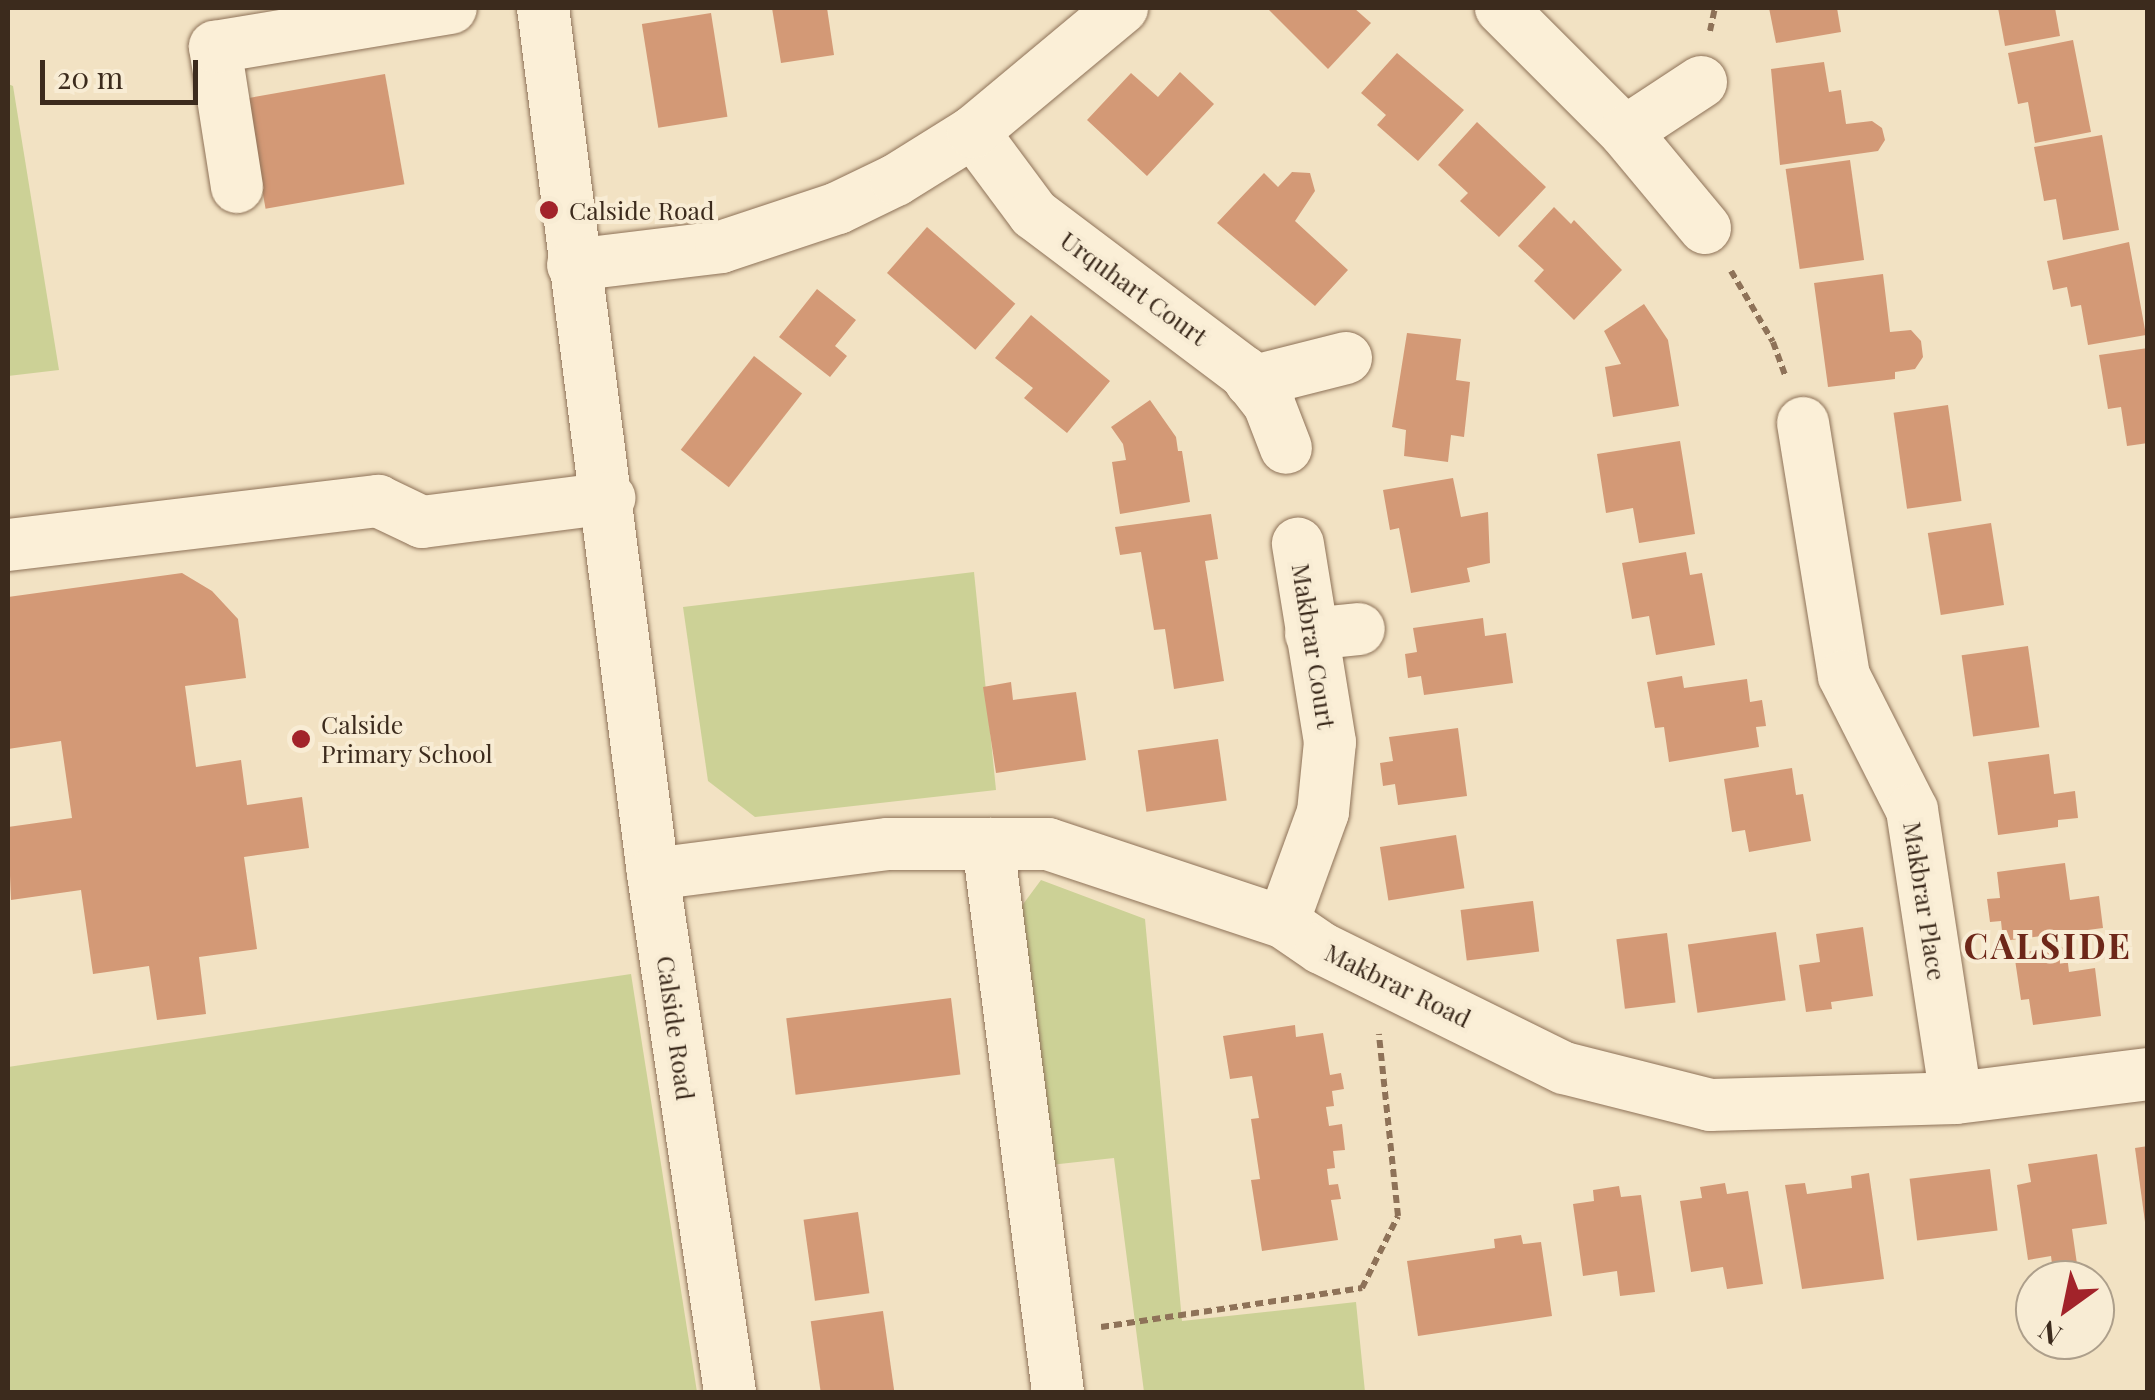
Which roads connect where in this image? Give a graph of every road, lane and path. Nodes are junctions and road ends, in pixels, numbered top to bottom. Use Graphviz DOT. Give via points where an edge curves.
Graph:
graph roads {
  1 [pos="451,8"];
  2 [pos="542,8"];
  3 [pos="1122,8"];
  4 [pos="1501,8"];
  5 [pos="1700,82"];
  6 [pos="973,132"];
  7 [pos="1624,132"];
  8 [pos="237,188"];
  9 [pos="1705,228"];
  10 [pos="573,265"];
  11 [pos="1346,358"];
  12 [pos="1251,382"];
  13 [pos="1804,423"];
  14 [pos="1286,448"];
  15 [pos="608,498"];
  16 [pos="1298,544"];
  17 [pos="8,545"];
  18 [pos="988,844"];
  19 [pos="653,874"];
  20 [pos="1283,922"];
  21 [pos="1373,973"];
  22 [pos="2148,1074"];
  23 [pos="1956,1098"];
  24 [pos="1050,1335"];
  25 [pos="730,1392"];
  26 [pos="1058,1392"];
  1 -- 8 [label="street" via="214,46"];
  2 -- 10 [label="street, Calside Road"];
  3 -- 6 [label="street"];
  4 -- 7 [label="street"];
  5 -- 7 [label="street"];
  6 -- 10 [label="street" via="896,180 778,230 721,248"];
  6 -- 12 [label="street, Urquhart Court" via="1034,214 1201,336"];
  7 -- 9 [label="street"];
  9 -- 13 [label="path" via="1773,342"];
  10 -- 15 [label="street, Calside Road"];
  11 -- 12 [label="street"];
  12 -- 14 [label="street, Urquhart Court" via="1269,404"];
  13 -- 23 [label="street, Makbrar Place" via="1844,676 1912,810"];
  15 -- 17 [label="street" via="422,522 378,501"];
  15 -- 19 [label="street, Calside Road"];
  16 -- 20 [label="street, Makbrar Court" via="1335,632 1323,812"];
  18 -- 19 [label="street, Makbrar Road" via="888,844"];
  18 -- 20 [label="street, Makbrar Road" via="1048,844"];
  18 -- 24 [label="street"];
  19 -- 25 [label="street, Calside Road"];
  20 -- 21 [label="street, Makbrar Road"];
  21 -- 23 [label="street, Makbrar Road" via="1564,1068 1710,1106"];
  21 -- 24 [label="path" via="1398,1216 1362,1288"];
  22 -- 23 [label="street, Makbrar Road"];
  24 -- 26 [label="street"];
}
